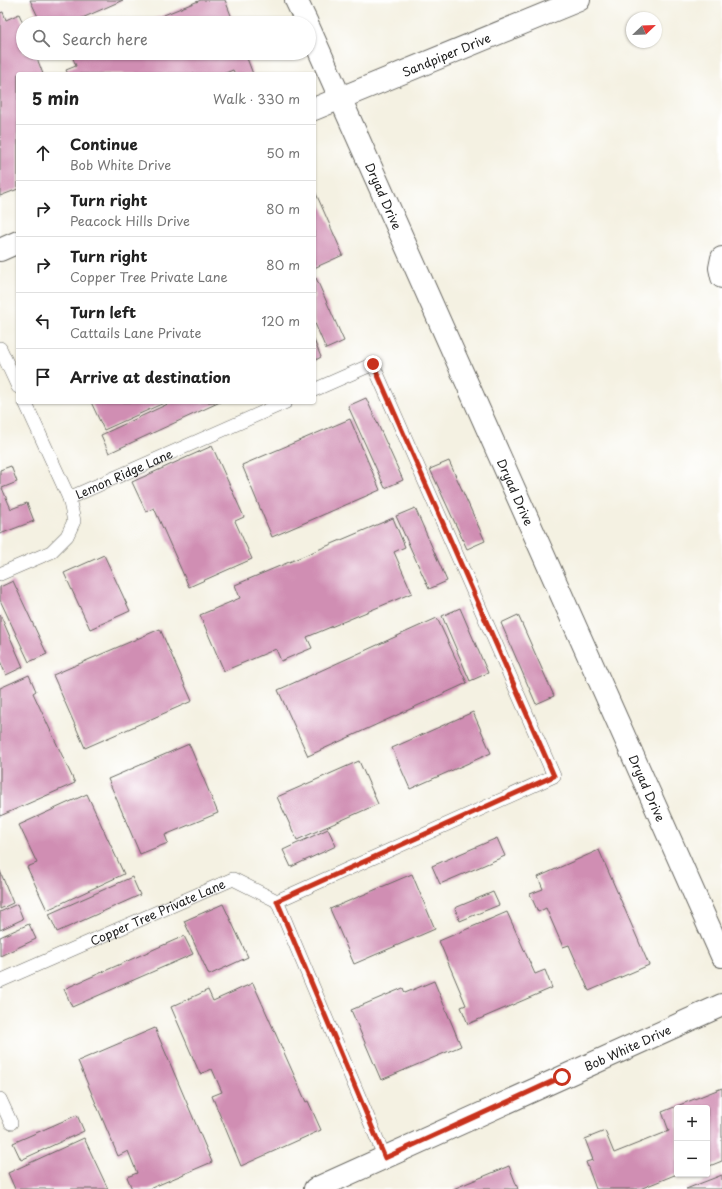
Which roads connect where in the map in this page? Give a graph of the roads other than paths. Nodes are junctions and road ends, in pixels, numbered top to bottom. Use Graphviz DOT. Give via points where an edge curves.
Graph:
graph roads {
  1 [pos="296,0"];
  2 [pos="571,2"];
  3 [pos="304,16"];
  4 [pos="316,44"];
  5 [pos="340,98"];
  6 [pos="316,108"];
  7 [pos="16,243"];
  8 [pos="0,250"];
  9 [pos="722,258"];
  10 [pos="722,277"];
  11 [pos="0,348"];
  12 [pos="16,383"];
  13 [pos="316,389"];
  14 [pos="26,404"];
  15 [pos="281,404"];
  16 [pos="69,498"];
  17 [pos="0,574"];
  18 [pos="277,901"];
  19 [pos="722,956"];
  20 [pos="0,981"];
  21 [pos="722,1005"];
  22 [pos="0,1099"];
  23 [pos="11,1123"];
  24 [pos="385,1158"];
  25 [pos="315,1189"];
  1 -- 3 [label="street"];
  2 -- 5 [label="street, Sandpiper Drive"];
  4 -- 5 [label="street, Dryad Drive"];
  5 -- 6 [label="street, Sandpiper Drive"];
  5 -- 19 [label="street, Dryad Drive"];
  7 -- 8 [label="street"];
  9 -- 10 [label="street"];
  11 -- 12 [label="lane"];
  13 -- 18 [label="lane" via="373,364 554,776"];
  14 -- 16 [label="lane"];
  15 -- 16 [label="lane, Lemon Ridge Lane"];
  16 -- 17 [label="lane, Lemon Ridge Lane" via="74,521 67,536 51,552"];
  18 -- 20 [label="lane, Copper Tree Private Lane" via="233,879"];
  18 -- 24 [label="lane"];
  21 -- 24 [label="street, Bob White Drive"];
  22 -- 23 [label="lane"];
  24 -- 25 [label="street, Bob White Drive"];
}
